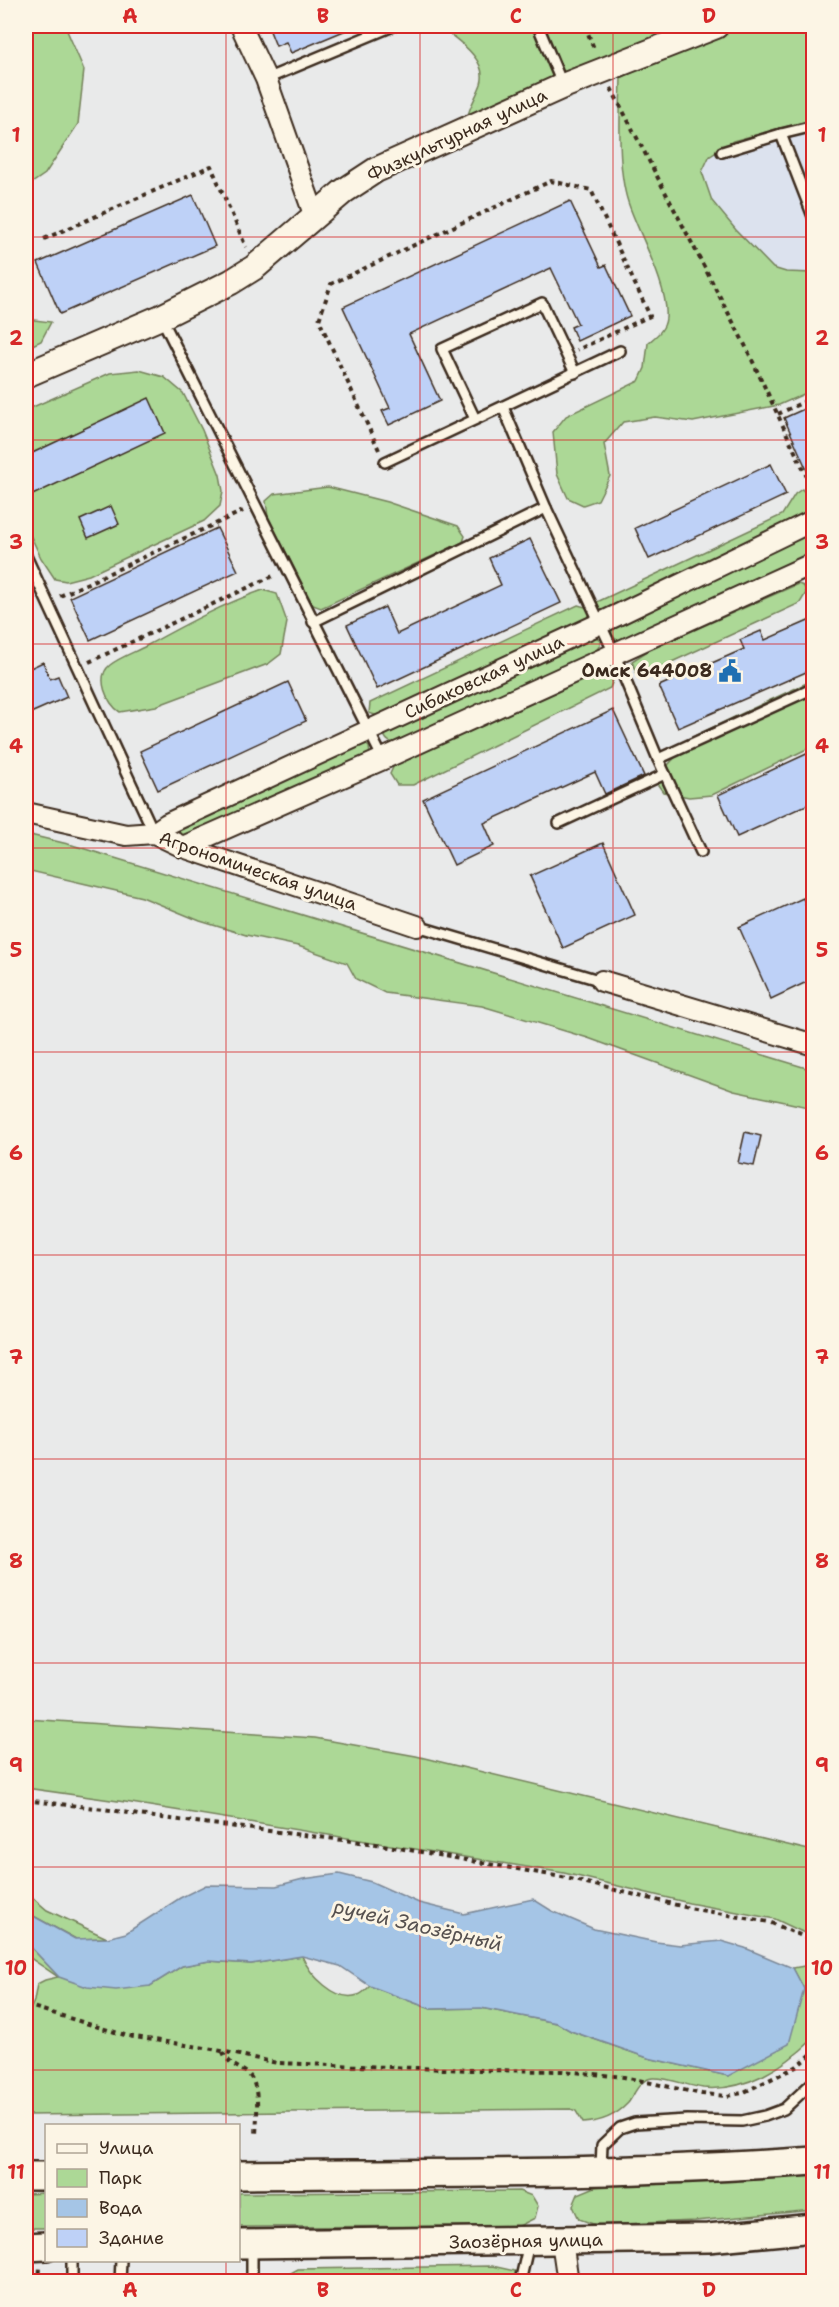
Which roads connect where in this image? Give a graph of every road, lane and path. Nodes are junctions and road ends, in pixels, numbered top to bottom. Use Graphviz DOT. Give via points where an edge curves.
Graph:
graph roads {
  1 [pos="241,26"];
  2 [pos="393,26"];
  3 [pos="538,26"];
  4 [pos="585,26"];
  5 [pos="716,26"];
  6 [pos="602,71"];
  7 [pos="266,79"];
  8 [pos="563,86"];
  9 [pos="813,126"];
  10 [pos="781,134"];
  11 [pos="722,152"];
  12 [pos="315,217"];
  13 [pos="813,219"];
  14 [pos="44,238"];
  15 [pos="255,267"];
  16 [pos="161,317"];
  17 [pos="621,351"];
  18 [pos="567,355"];
  19 [pos="575,373"];
  20 [pos="26,375"];
  21 [pos="813,397"];
  22 [pos="503,407"];
  23 [pos="778,414"];
  24 [pos="475,419"];
  25 [pos="385,462"];
  26 [pos="813,492"];
  27 [pos="255,505"];
  28 [pos="546,508"];
  29 [pos="813,520"];
  30 [pos="26,556"];
  31 [pos="813,563"];
  32 [pos="287,569"];
  33 [pos="47,602"];
  34 [pos="313,622"];
  35 [pos="601,623"];
  36 [pos="614,653"];
  37 [pos="77,667"];
  38 [pos="813,688"];
  39 [pos="369,730"];
  40 [pos="383,759"];
  41 [pos="658,759"];
  42 [pos="665,774"];
  43 [pos="26,813"];
  44 [pos="560,823"];
  45 [pos="154,833"];
  46 [pos="183,847"];
  47 [pos="701,852"];
  48 [pos="417,926"];
  49 [pos="602,981"];
  50 [pos="813,1045"];
  51 [pos="26,1800"];
  52 [pos="813,1941"];
  53 [pos="26,2005"];
  54 [pos="223,2052"];
  55 [pos="813,2052"];
  56 [pos="813,2081"];
  57 [pos="256,2137"];
  58 [pos="813,2161"];
  59 [pos="601,2172"];
  60 [pos="240,2175"];
  61 [pos="26,2176"];
  62 [pos="45,2176"];
  63 [pos="813,2228"];
  64 [pos="530,2241"];
  65 [pos="562,2241"];
  66 [pos="245,2244"];
  67 [pos="45,2246"];
  68 [pos="26,2247"];
  69 [pos="72,2262"];
  70 [pos="120,2262"];
  71 [pos="72,2282"];
  72 [pos="120,2282"];
  73 [pos="252,2282"];
  74 [pos="520,2282"];
  75 [pos="568,2282"];
  1 -- 7 [label="street"];
  2 -- 7 [label="lane"];
  3 -- 8 [label="lane"];
  4 -- 6 [label="path"];
  5 -- 6 [label="street, Физкультурная улица"];
  6 -- 8 [label="street, Физкультурная улица"];
  6 -- 23 [label="path"];
  7 -- 12 [label="street"];
  8 -- 12 [label="street, Физкультурная улица" via="376,170"];
  9 -- 10 [label="lane"];
  10 -- 11 [label="lane"];
  10 -- 13 [label="lane"];
  12 -- 15 [label="street, Физкультурная улица"];
  14 -- 15 [label="path" via="211,166"];
  15 -- 16 [label="street, Физкультурная улица"];
  16 -- 20 [label="street, Физкультурная улица"];
  16 -- 27 [label="lane"];
  17 -- 19 [label="lane"];
  18 -- 19 [label="lane"];
  18 -- 24 [label="lane" via="543,303 442,350"];
  18 -- 25 [label="path" via="650,316 591,190 551,181 332,284 319,320"];
  19 -- 22 [label="lane"];
  21 -- 23 [label="path"];
  22 -- 24 [label="lane"];
  22 -- 28 [label="lane"];
  23 -- 26 [label="path"];
  24 -- 25 [label="lane"];
  27 -- 32 [label="lane"];
  27 -- 33 [label="path"];
  28 -- 34 [label="lane"];
  28 -- 35 [label="lane"];
  29 -- 35 [label="street, Сибаковская улица"];
  30 -- 33 [label="lane"];
  31 -- 36 [label="street, Сибаковская улица"];
  32 -- 34 [label="lane"];
  32 -- 37 [label="path"];
  33 -- 37 [label="lane"];
  34 -- 39 [label="lane"];
  35 -- 36 [label="lane"];
  35 -- 39 [label="street, Сибаковская улица"];
  36 -- 40 [label="street, Сибаковская улица"];
  36 -- 41 [label="lane"];
  37 -- 45 [label="lane"];
  38 -- 41 [label="lane"];
  39 -- 40 [label="lane"];
  39 -- 45 [label="street, Сибаковская улица"];
  40 -- 46 [label="street, Сибаковская улица"];
  41 -- 42 [label="lane"];
  42 -- 44 [label="lane"];
  42 -- 47 [label="lane"];
  43 -- 45 [label="street, Агрономическая улица" via="126,835"];
  45 -- 46 [label="street, Агрономическая улица"];
  46 -- 48 [label="street, Агрономическая улица"];
  48 -- 49 [label="lane"];
  49 -- 50 [label="street"];
  51 -- 52 [label="path" via="376,1844 562,1877 689,1908 769,1922"];
  53 -- 54 [label="path" via="128,2036"];
  54 -- 55 [label="path" via="277,2063 563,2071 624,2077 728,2096 796,2067"];
  54 -- 57 [label="path" via="226,2060 249,2074 256,2088"];
  56 -- 59 [label="lane" via="784,2109 765,2116 742,2121 635,2123 620,2128 602,2145"];
  58 -- 59 [label="main road"];
  59 -- 60 [label="main road"];
  61 -- 62 [label="main road"];
  63 -- 65 [label="main road, Заозёрная улица" via="708,2238"];
  64 -- 65 [label="main road, Заозёрная улица"];
  64 -- 66 [label="main road, Заозёрная улица"];
  64 -- 74 [label="lane"];
  65 -- 75 [label="street"];
  66 -- 73 [label="lane"];
  67 -- 68 [label="main road"];
  69 -- 71 [label="lane"];
  70 -- 72 [label="lane"];
}
